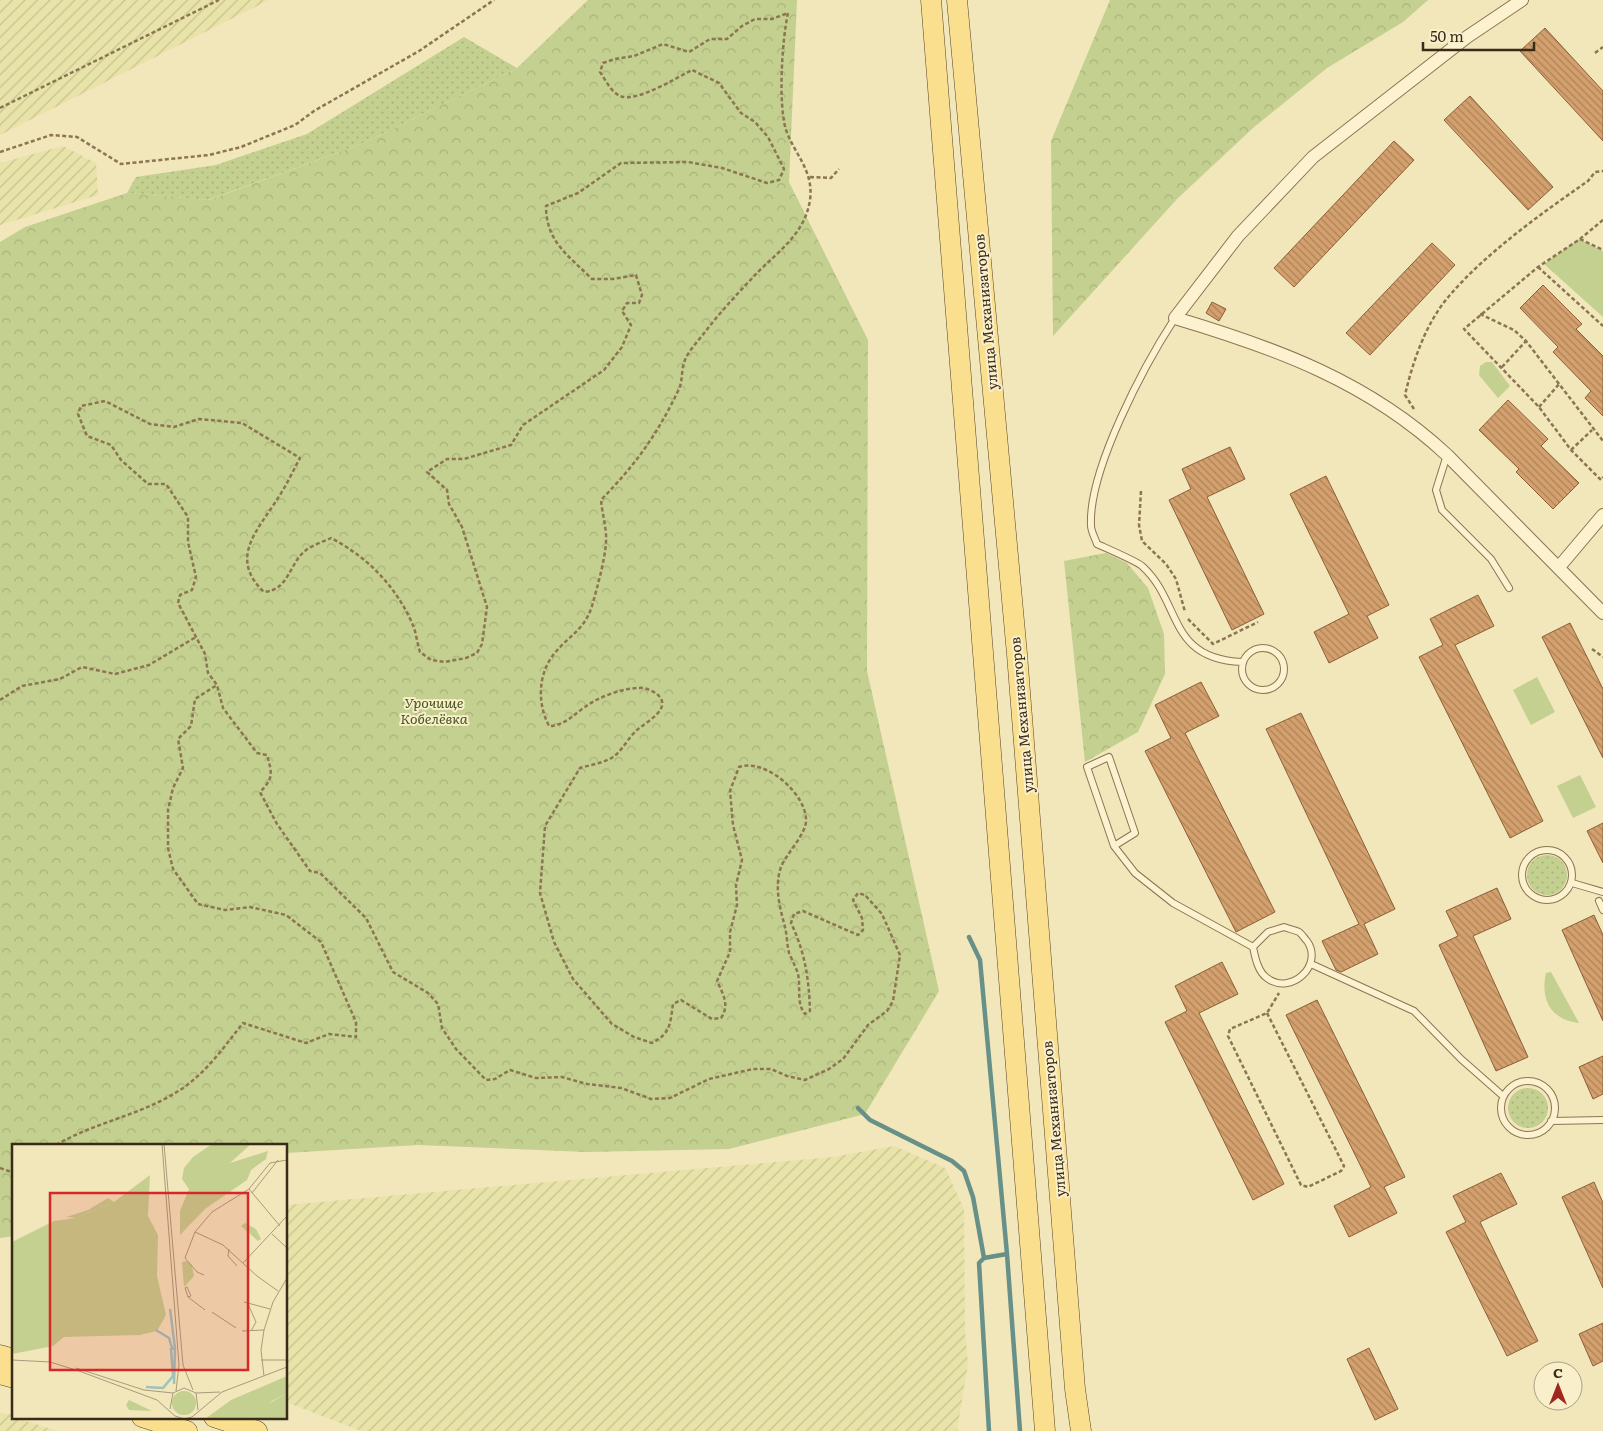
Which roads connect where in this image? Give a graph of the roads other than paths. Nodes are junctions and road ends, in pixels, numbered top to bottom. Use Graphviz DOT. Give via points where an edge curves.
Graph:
graph roads {
  1 [pos="932,0"];
  2 [pos="957,0"];
  3 [pos="1522,0"];
  4 [pos="1175,318"];
  5 [pos="1447,455"];
  6 [pos="1603,515"];
  7 [pos="1559,567"];
  8 [pos="1509,588"];
  9 [pos="1603,613"];
  10 [pos="1242,662"];
  11 [pos="1114,846"];
  12 [pos="1572,883"];
  13 [pos="1603,892"];
  14 [pos="1598,901"];
  15 [pos="1603,910"];
  16 [pos="1253,947"];
  17 [pos="1311,964"];
  18 [pos="1503,1096"];
  19 [pos="1603,1120"];
  20 [pos="1551,1121"];
  21 [pos="145,1418"];
  22 [pos="217,1418"];
  23 [pos="187,1431"];
  24 [pos="257,1431"];
  25 [pos="1045,1431"];
  26 [pos="1081,1431"];
  1 -- 25 [label="main road, улица Механизаторов"];
  2 -- 26 [label="main road, улица Механизаторов" via="1017,654 1074,1381"];
  3 -- 4 [label="street" via="1468,37 1313,157 1238,236"];
  4 -- 5 [label="street" via="1298,359 1402,417"];
  4 -- 10 [label="lane" via="1149,358 1109,447 1094,494 1091,527 1097,544 1141,565 1158,585 1186,640 1210,656 1228,662"];
  5 -- 7 [label="street"];
  5 -- 8 [label="lane" via="1436,490 1442,510 1491,559"];
  6 -- 7 [label="street"];
  7 -- 9 [label="street"];
  10 -- 10 [label="lane" via="1242,677 1253,688 1268,690 1280,682 1285,668 1279,654 1266,647 1251,650"];
  11 -- 11 [label="lane" via="1087,767 1109,757 1135,833"];
  11 -- 16 [label="lane" via="1135,873 1173,904"];
  12 -- 12 [label="lane" via="1571,865 1559,852 1542,849 1526,858 1520,875 1527,892 1542,900 1560,897"];
  12 -- 13 [label="lane"];
  14 -- 15 [label="lane"];
  16 -- 17 [label="lane" via="1257,964 1267,978 1284,984 1301,978"];
  16 -- 17 [label="lane" via="1268,932 1284,928 1301,933 1311,947"];
  17 -- 18 [label="lane" via="1414,1011"];
  18 -- 20 [label="lane" via="1500,1109 1505,1122 1515,1132 1528,1135 1541,1131"];
  18 -- 20 [label="lane" via="1513,1085 1526,1080 1540,1084 1551,1094 1555,1107"];
  19 -- 20 [label="lane"];
  21 -- 23 [label="main road"];
  22 -- 24 [label="main road"];
}
